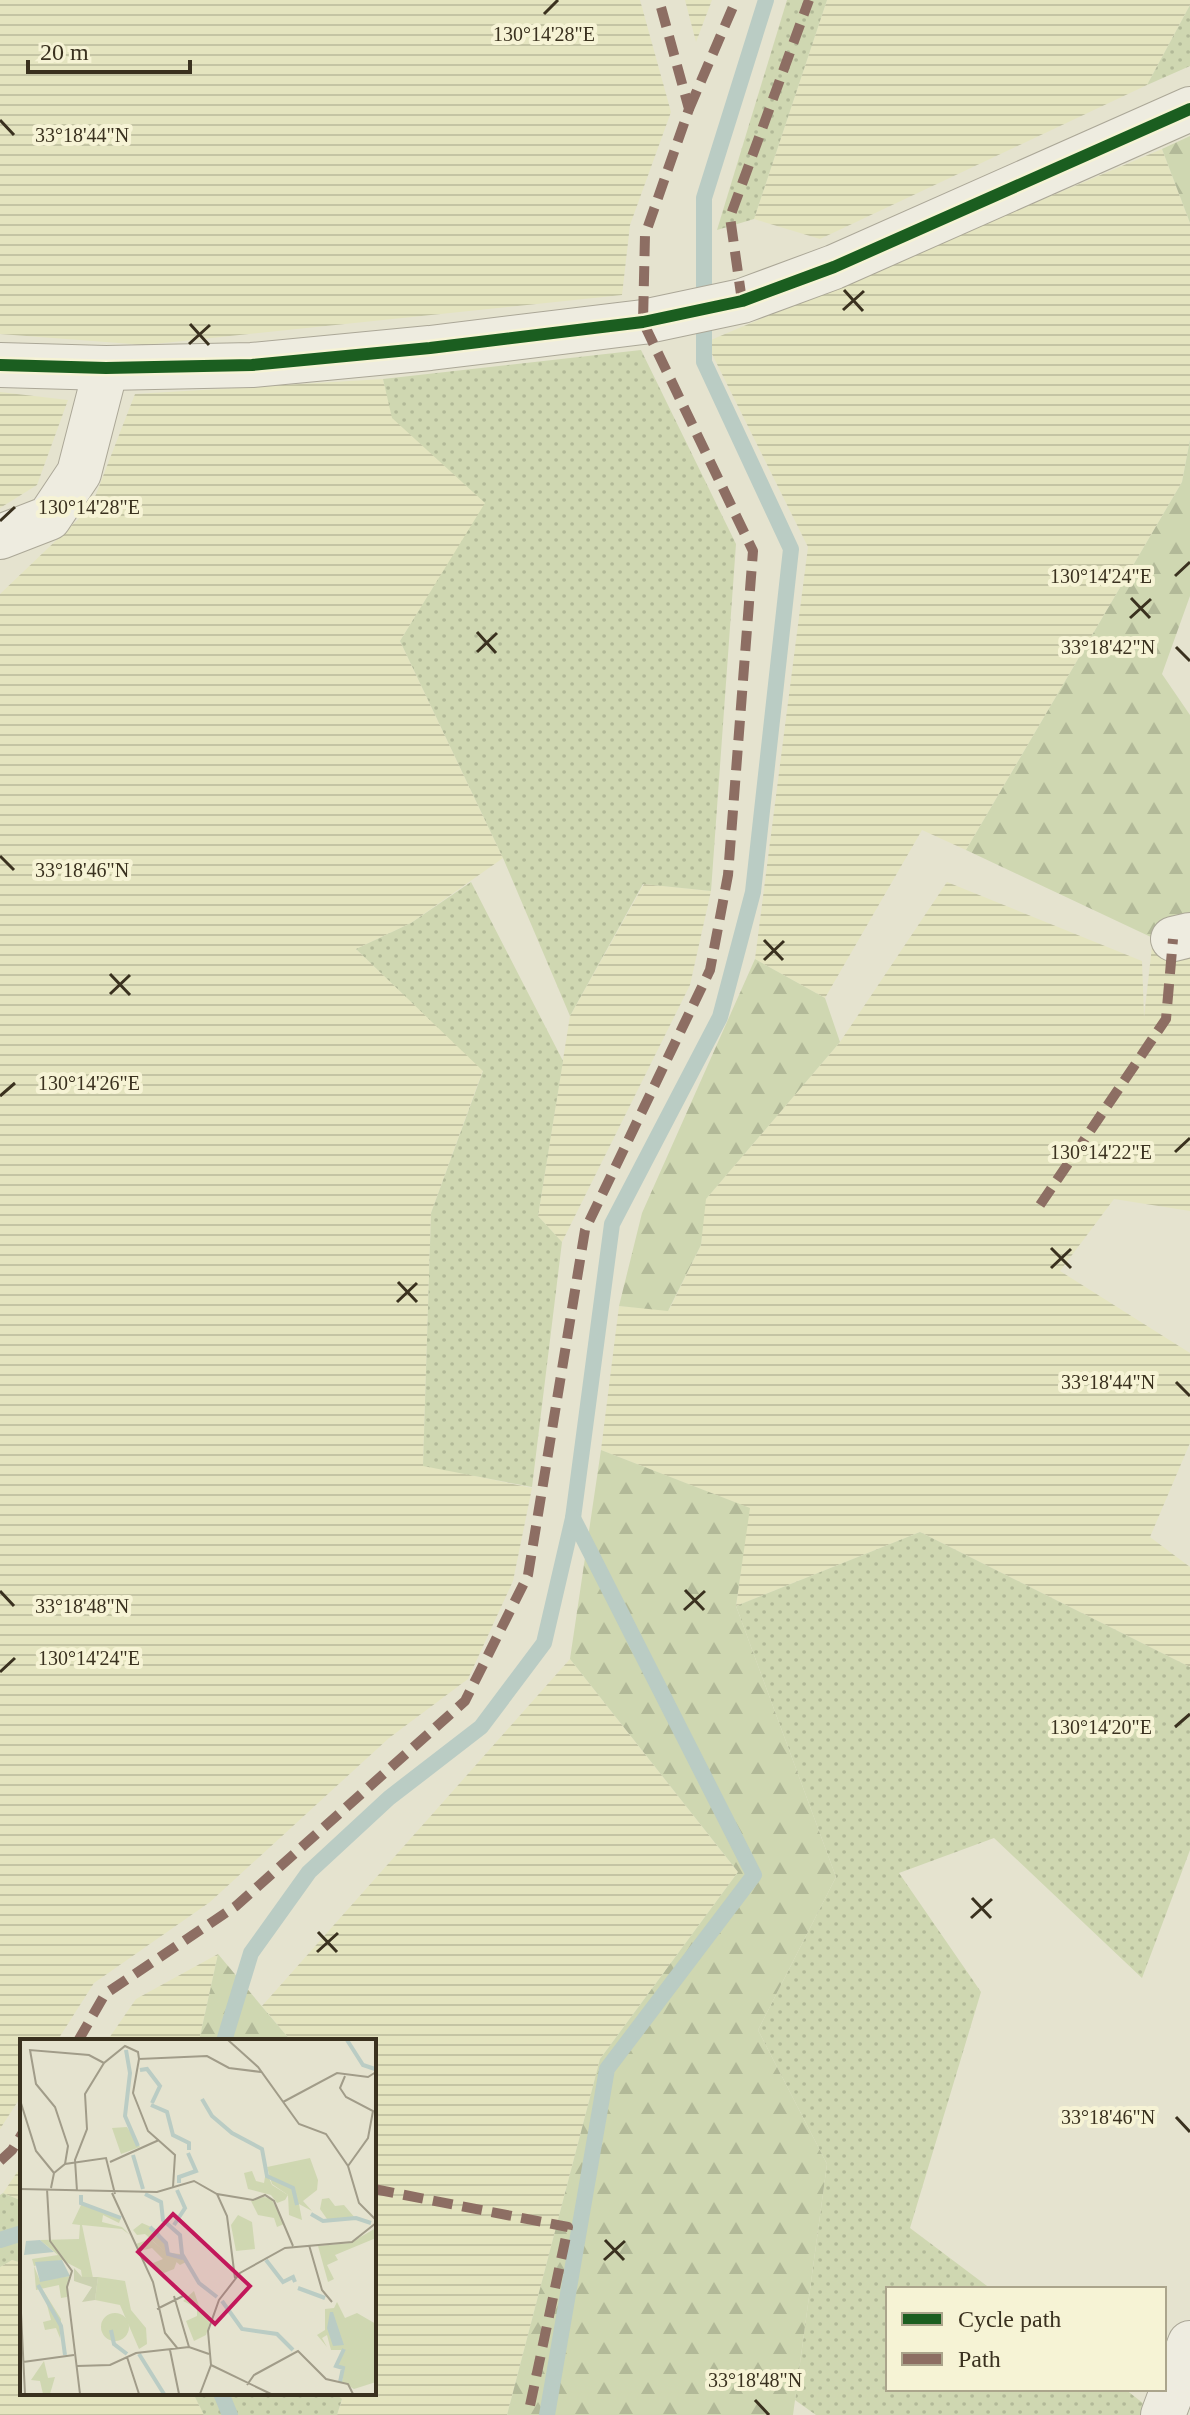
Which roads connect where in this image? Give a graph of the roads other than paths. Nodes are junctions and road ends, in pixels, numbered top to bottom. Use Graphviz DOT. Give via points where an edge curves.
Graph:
graph roads {
  1 [pos="1190,109"];
  2 [pos="0,365"];
  3 [pos="106,368"];
  4 [pos="0,537"];
  5 [pos="1190,2343"];
  6 [pos="1163,2415"];
  1 -- 3 [label="street" via="834,267 742,301 643,322 430,348 252,365"];
  2 -- 3 [label="street"];
  3 -- 4 [label="street" via="79,473 49,518"];
  5 -- 6 [label="street"];
}
